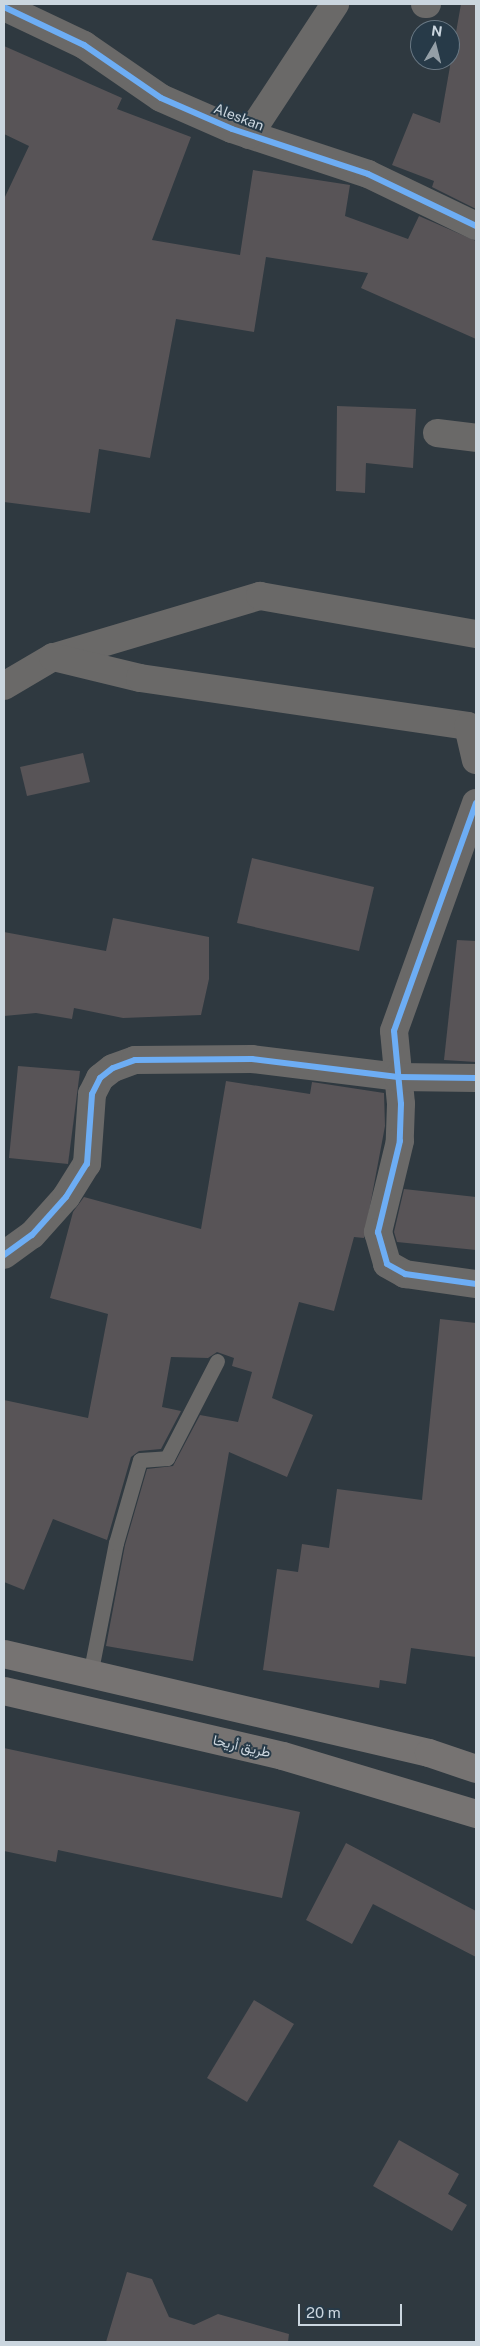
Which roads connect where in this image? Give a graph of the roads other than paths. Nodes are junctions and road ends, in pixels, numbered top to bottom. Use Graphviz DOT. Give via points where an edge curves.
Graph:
graph roads {
  1 [pos="335,4"];
  2 [pos="4,7"];
  3 [pos="249,135"];
  4 [pos="476,226"];
  5 [pos="437,433"];
  6 [pos="476,438"];
  7 [pos="476,634"];
  8 [pos="53,657"];
  9 [pos="4,686"];
  10 [pos="472,726"];
  11 [pos="476,760"];
  12 [pos="476,803"];
  13 [pos="398,1077"];
  14 [pos="476,1078"];
  15 [pos="4,1254"];
  16 [pos="476,1284"];
  17 [pos="217,1361"];
  18 [pos="4,1654"];
  19 [pos="90,1675"];
  20 [pos="4,1691"];
  21 [pos="476,1770"];
  22 [pos="476,1814"];
  1 -- 3 [label="street"];
  2 -- 3 [label="street, Aleskan" via="84,45 161,98"];
  3 -- 4 [label="street, Aleskan" via="368,174"];
  5 -- 6 [label="street"];
  7 -- 8 [label="street" via="260,596"];
  8 -- 9 [label="street"];
  8 -- 10 [label="street" via="140,678"];
  10 -- 11 [label="street"];
  12 -- 13 [label="street" via="394,1031"];
  13 -- 14 [label="street"];
  13 -- 15 [label="street" via="252,1059 135,1060 113,1068 100,1078 92,1094 87,1164 66,1197 32,1235"];
  13 -- 16 [label="street" via="400,1141 378,1232 381,1250 387,1264 405,1274"];
  17 -- 19 [label="lane" via="167,1458 140,1460 116,1543"];
  18 -- 19 [label="main road"];
  19 -- 21 [label="main road" via="429,1753"];
  20 -- 22 [label="main road, طريق أريحا" via="283,1756"];
}
